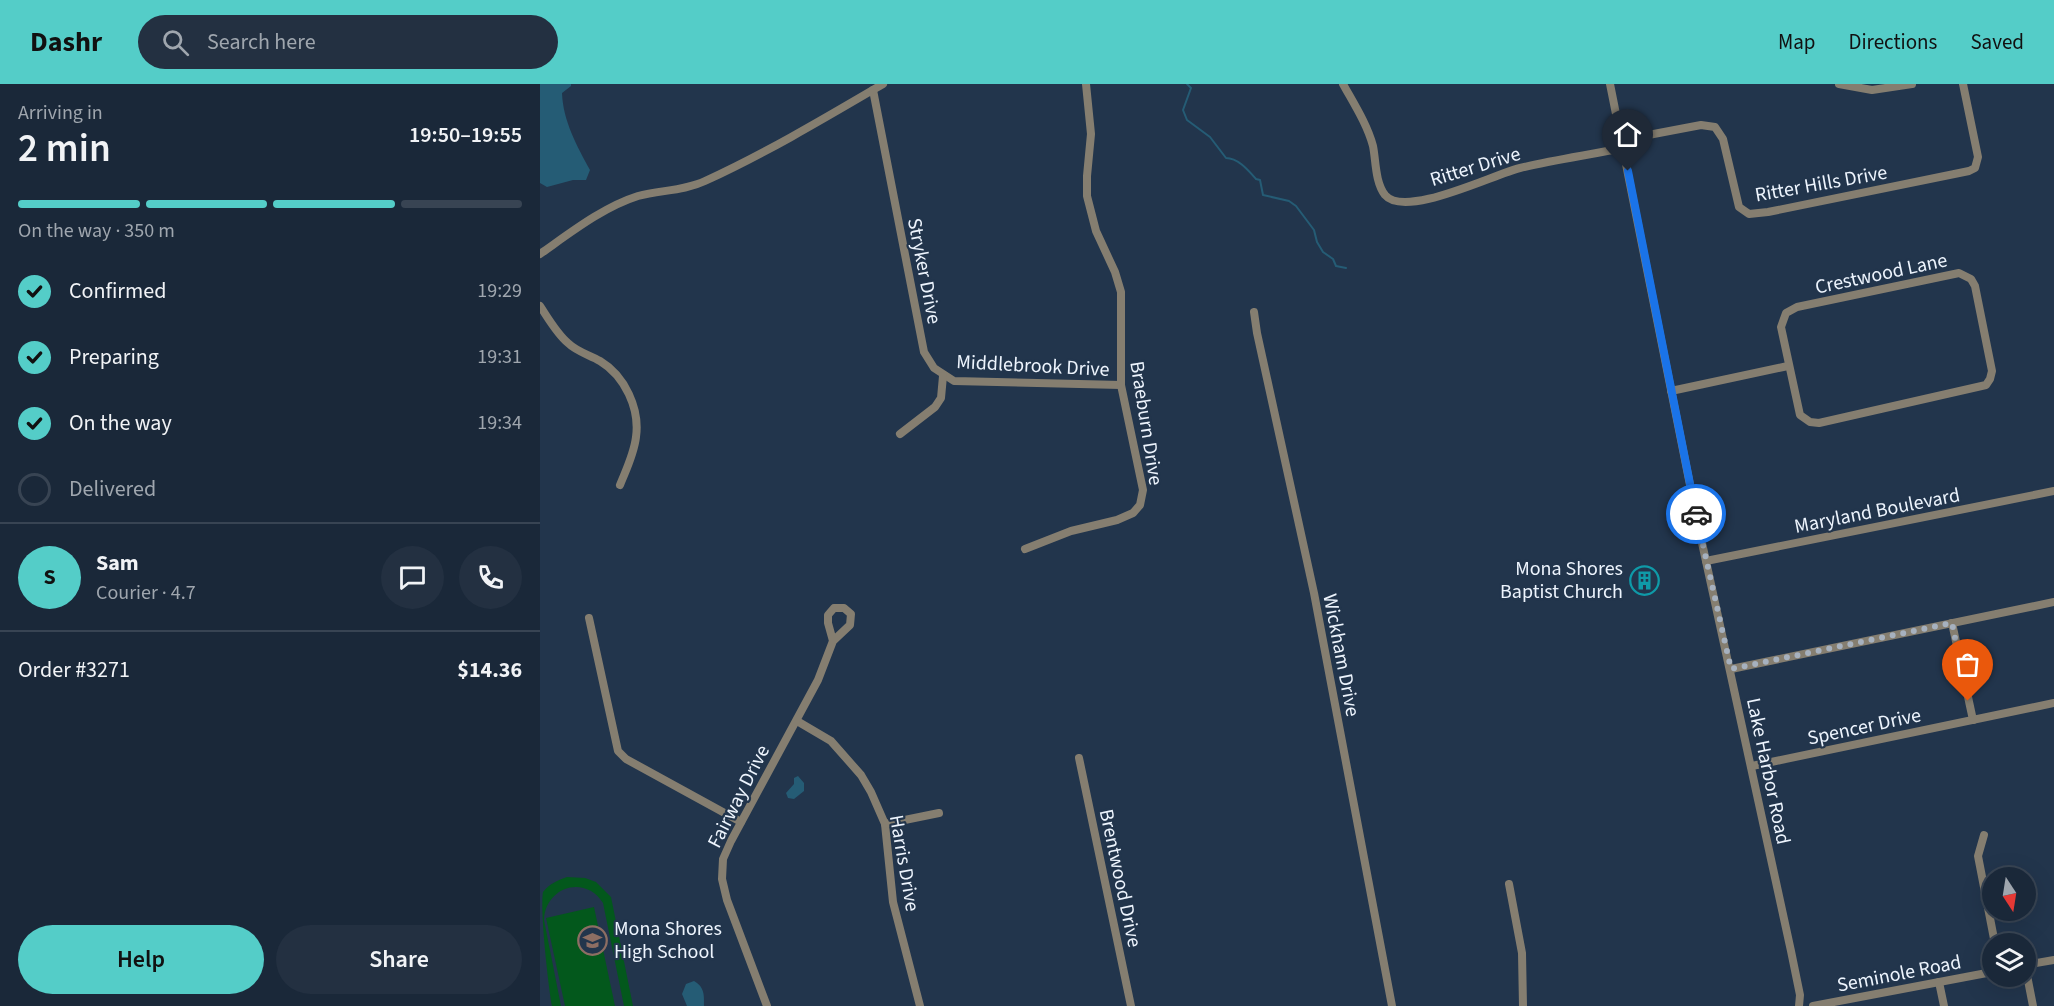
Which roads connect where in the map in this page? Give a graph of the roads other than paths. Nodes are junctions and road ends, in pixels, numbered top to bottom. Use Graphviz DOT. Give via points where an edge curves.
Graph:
graph roads {
  1 [pos="883,84"];
  2 [pos="1086,84"];
  3 [pos="1343,84"];
  4 [pos="1610,84"];
  5 [pos="1839,84"];
  6 [pos="1912,84"];
  7 [pos="1963,84"];
  8 [pos="873,90"];
  9 [pos="1623,144"];
  10 [pos="540,254"];
  11 [pos="540,306"];
  12 [pos="1254,312"];
  13 [pos="1788,366"];
  14 [pos="943,376"];
  15 [pos="1121,385"];
  16 [pos="1671,391"];
  17 [pos="900,434"];
  18 [pos="620,485"];
  19 [pos="2054,491"];
  20 [pos="1025,549"];
  21 [pos="1706,561"];
  22 [pos="2054,602"];
  23 [pos="589,618"];
  24 [pos="1952,623"];
  25 [pos="833,641"];
  26 [pos="1731,669"];
  27 [pos="2054,703"];
  28 [pos="1972,720"];
  29 [pos="797,721"];
  30 [pos="1079,758"];
  31 [pos="1752,766"];
  32 [pos="939,813"];
  33 [pos="741,822"];
  34 [pos="885,824"];
  35 [pos="1984,836"];
  36 [pos="1509,884"];
  37 [pos="1993,933"];
  38 [pos="2054,960"];
  39 [pos="2036,963"];
  40 [pos="1982,974"];
  41 [pos="1940,982"];
  42 [pos="2029,987"];
  43 [pos="1854,1002"];
  44 [pos="767,1006"];
  45 [pos="920,1006"];
  46 [pos="1131,1006"];
  47 [pos="1392,1006"];
  48 [pos="1523,1006"];
  49 [pos="1799,1006"];
  50 [pos="1813,1006"];
  51 [pos="1944,1006"];
  52 [pos="2033,1006"];
  1 -- 8 [label="street"];
  2 -- 15 [label="street, Braeburn Drive" via="1091,134 1087,196 1120,292"];
  3 -- 9 [label="street, Ritter Drive" via="1372,145 1382,190 1398,202 1456,192 1519,168"];
  4 -- 9 [label="street, Lake Harbor Road"];
  5 -- 6 [label="street" via="1872,90"];
  7 -- 9 [label="street, Ritter Hills Drive" via="1978,157 1975,168 1768,212 1749,214 1737,203 1723,139 1715,128 1701,125"];
  8 -- 10 [label="street" via="702,183 620,203"];
  8 -- 14 [label="street, Stryker Drive" via="924,352"];
  9 -- 16 [label="street, Lake Harbor Road"];
  11 -- 18 [label="street" via="567,343 613,371 630,396 637,422 636,437"];
  12 -- 47 [label="street, Wickham Drive" via="1314,593"];
  13 -- 13 [label="street, Crestwood Lane" via="1798,411 1806,421 1815,423 1982,388 1992,371 1975,286 1959,273 1793,308 1781,323"];
  13 -- 16 [label="street"];
  14 -- 15 [label="street, Middlebrook Drive" via="954,381"];
  14 -- 17 [label="street" via="941,398 935,407"];
  15 -- 20 [label="street, Braeburn Drive" via="1143,490 1140,506 1117,520 1071,531"];
  16 -- 21 [label="street, Lake Harbor Road"];
  19 -- 21 [label="street, Maryland Boulevard"];
  21 -- 26 [label="street, Lake Harbor Road"];
  22 -- 24 [label="street"];
  23 -- 33 [label="street" via="618,751"];
  24 -- 26 [label="street"];
  24 -- 28 [label="street"];
  25 -- 29 [label="street, Fairway Drive"];
  26 -- 31 [label="street, Lake Harbor Road"];
  27 -- 28 [label="street, Spencer Drive"];
  28 -- 31 [label="street, Spencer Drive"];
  29 -- 33 [label="street, Fairway Drive"];
  29 -- 34 [label="street, Harris Drive" via="831,741 847,758 871,792"];
  30 -- 46 [label="street, Brentwood Drive"];
  31 -- 49 [label="street, Lake Harbor Road" via="1800,995"];
  32 -- 34 [label="street"];
  33 -- 44 [label="street, Fairway Drive" via="723,859 722,879"];
  34 -- 45 [label="street, Harris Drive" via="893,902"];
  35 -- 37 [label="street" via="1978,856"];
  36 -- 48 [label="street" via="1522,953"];
  38 -- 39 [label="street"];
  40 -- 41 [label="street, Seminole Road"];
  41 -- 43 [label="street, Seminole Road"];
  41 -- 51 [label="street"];
  42 -- 52 [label="street"];
  43 -- 50 [label="street, Seminole Road"];
}
